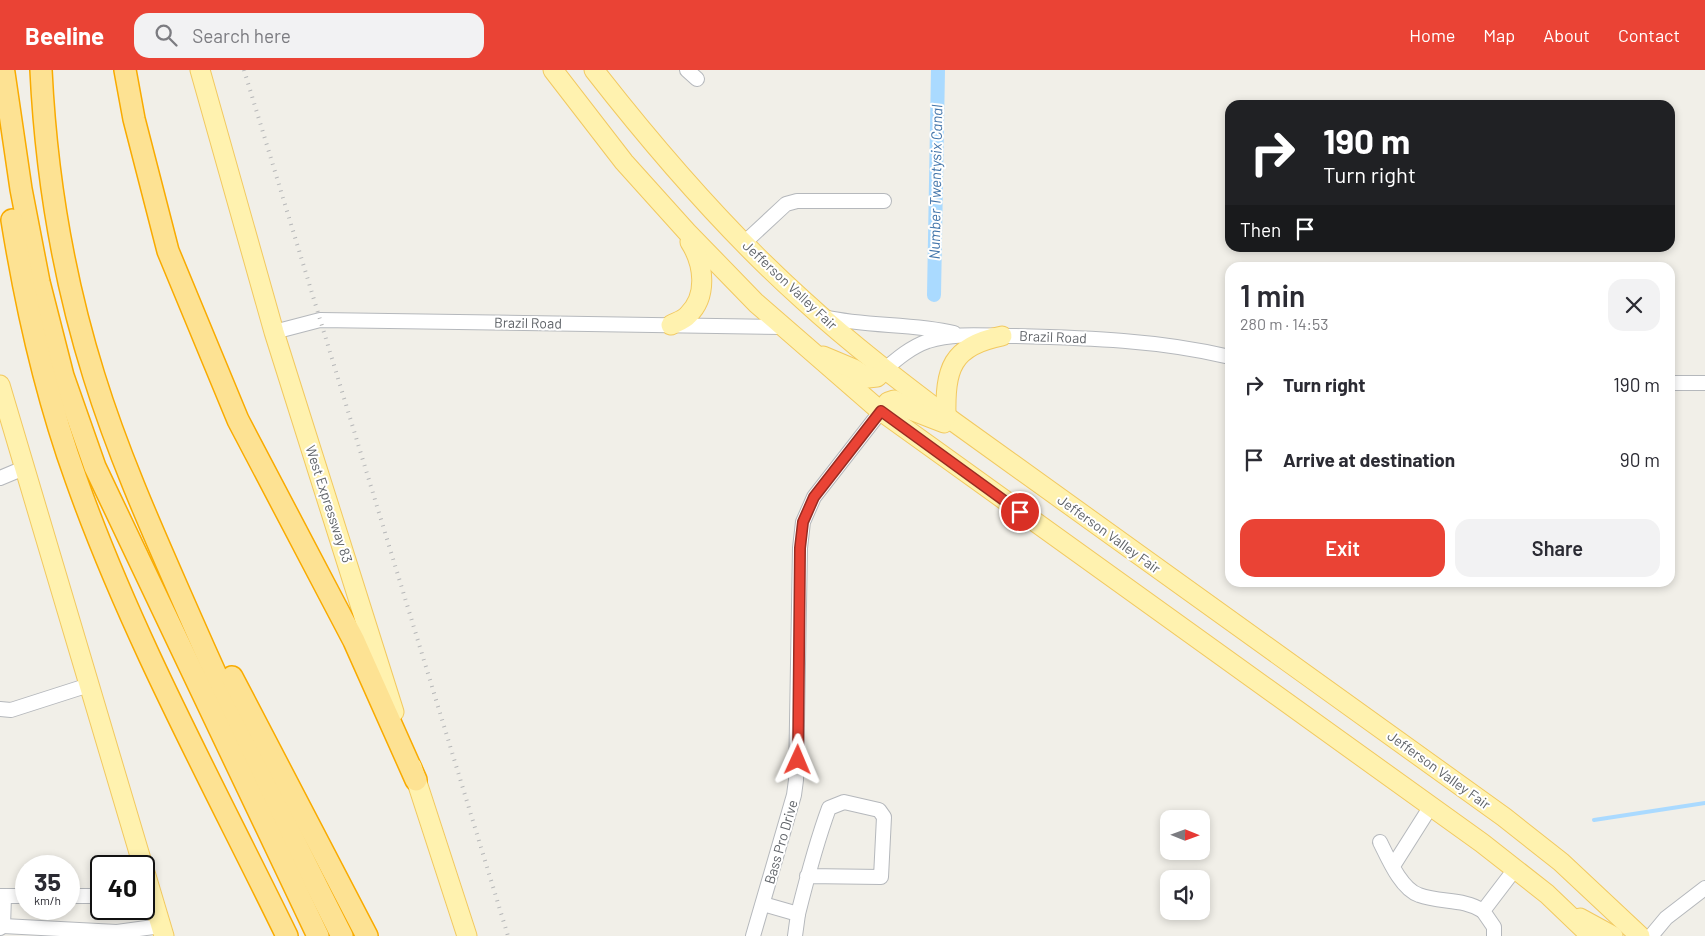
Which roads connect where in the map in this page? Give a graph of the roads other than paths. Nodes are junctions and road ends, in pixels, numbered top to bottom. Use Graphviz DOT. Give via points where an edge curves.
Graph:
graph roads {
  1 [pos="41,70"];
  2 [pos="124,70"];
  3 [pos="200,70"];
  4 [pos="553,70"];
  5 [pos="594,70"];
  6 [pos="4,72"];
  7 [pos="884,201"];
  8 [pos="678,222"];
  9 [pos="744,243"];
  10 [pos="822,316"];
  11 [pos="671,325"];
  12 [pos="783,327"];
  13 [pos="274,332"];
  14 [pos="964,336"];
  15 [pos="1002,336"];
  16 [pos="804,346"];
  17 [pos="1225,356"];
  18 [pos="884,370"];
  19 [pos="1675,383"];
  20 [pos="1705,383"];
  21 [pos="0,385"];
  22 [pos="881,411"];
  23 [pos="946,417"];
  24 [pos="966,432"];
  25 [pos="122,454"];
  26 [pos="24,468"];
  27 [pos="0,478"];
  28 [pos="89,685"];
  29 [pos="0,709"];
  30 [pos="416,780"];
  31 [pos="1431,806"];
  32 [pos="1380,842"];
  33 [pos="139,855"];
  34 [pos="1393,866"];
  35 [pos="1515,869"];
  36 [pos="807,876"];
  37 [pos="1705,888"];
  38 [pos="1546,894"];
  39 [pos="2,896"];
  40 [pos="15,896"];
  41 [pos="763,904"];
  42 [pos="1483,911"];
  43 [pos="155,912"];
  44 [pos="798,914"];
  45 [pos="2,927"];
  46 [pos="163,931"];
  47 [pos="287,936"];
  48 [pos="318,936"];
  49 [pos="342,936"];
  50 [pos="367,936"];
  51 [pos="467,936"];
  52 [pos="753,936"];
  53 [pos="795,936"];
  54 [pos="1494,936"];
  55 [pos="1591,936"];
  56 [pos="1613,936"];
  57 [pos="1640,936"];
  58 [pos="1651,936"];
  1 -- 25 [label="highway" via="53,197 68,279 94,376"];
  2 -- 30 [label="highway" via="172,259 238,420 354,641"];
  3 -- 13 [label="main road, West Expressway 83"];
  4 -- 8 [label="main road" via="624,162"];
  5 -- 9 [label="main road, Jefferson Valley Fair" via="676,171"];
  6 -- 47 [label="highway" via="8,190 22,284 46,382 75,477 102,547 157,670"];
  6 -- 48 [label="highway" via="39,282 63,376 94,466"];
  7 -- 9 [label="street" via="796,201 786,204"];
  8 -- 11 [label="main road" via="694,248 702,277 696,305 687,316"];
  8 -- 12 [label="main road"];
  9 -- 10 [label="main road, Jefferson Valley Fair"];
  10 -- 14 [label="street" via="859,324 916,326"];
  10 -- 18 [label="main road, Jefferson Valley Fair"];
  11 -- 12 [label="street, Brazil Road"];
  11 -- 13 [label="street, Brazil Road" via="320,320"];
  12 -- 16 [label="main road"];
  13 -- 30 [label="main road, West Expressway 83"];
  14 -- 15 [label="street, Brazil Road"];
  14 -- 18 [label="street, Brazil Road" via="928,341"];
  15 -- 17 [label="street, Brazil Road" via="1127,340"];
  15 -- 23 [label="main road" via="973,344 956,359 947,382"];
  16 -- 18 [label="main road" via="868,378 877,377"];
  16 -- 22 [label="main road"];
  18 -- 23 [label="main road, Jefferson Valley Fair"];
  19 -- 20 [label="street"];
  21 -- 26 [label="main road"];
  22 -- 24 [label="main road" via="894,400"];
  22 -- 31 [label="main road"];
  22 -- 41 [label="street, Bass Pro Drive" via="814,497 803,522 796,780"];
  23 -- 24 [label="main road, Jefferson Valley Fair"];
  24 -- 57 [label="main road, Jefferson Valley Fair" via="1504,817 1561,862"];
  25 -- 49 [label="highway" via="215,674"];
  25 -- 50 [label="highway" via="220,654"];
  26 -- 27 [label="street"];
  26 -- 28 [label="main road"];
  28 -- 29 [label="street" via="11,710"];
  28 -- 33 [label="main road"];
  30 -- 51 [label="main road, West Expressway 83"];
  31 -- 34 [label="street"];
  31 -- 35 [label="main road"];
  32 -- 34 [label="street"];
  34 -- 42 [label="street" via="1399,877 1418,895 1471,904"];
  35 -- 38 [label="main road"];
  35 -- 42 [label="street"];
  36 -- 36 [label="street" via="829,808 844,802 879,810 884,817 881,877"];
  36 -- 44 [label="street"];
  37 -- 58 [label="street" via="1666,918"];
  38 -- 55 [label="main road"];
  38 -- 56 [label="main road"];
  39 -- 40 [label="street"];
  39 -- 45 [label="street"];
  41 -- 44 [label="street"];
  41 -- 52 [label="street, Bass Pro Drive"];
  42 -- 54 [label="street" via="1494,927"];
  43 -- 46 [label="main road"];
  44 -- 53 [label="street"];
  45 -- 46 [label="street"];
}
